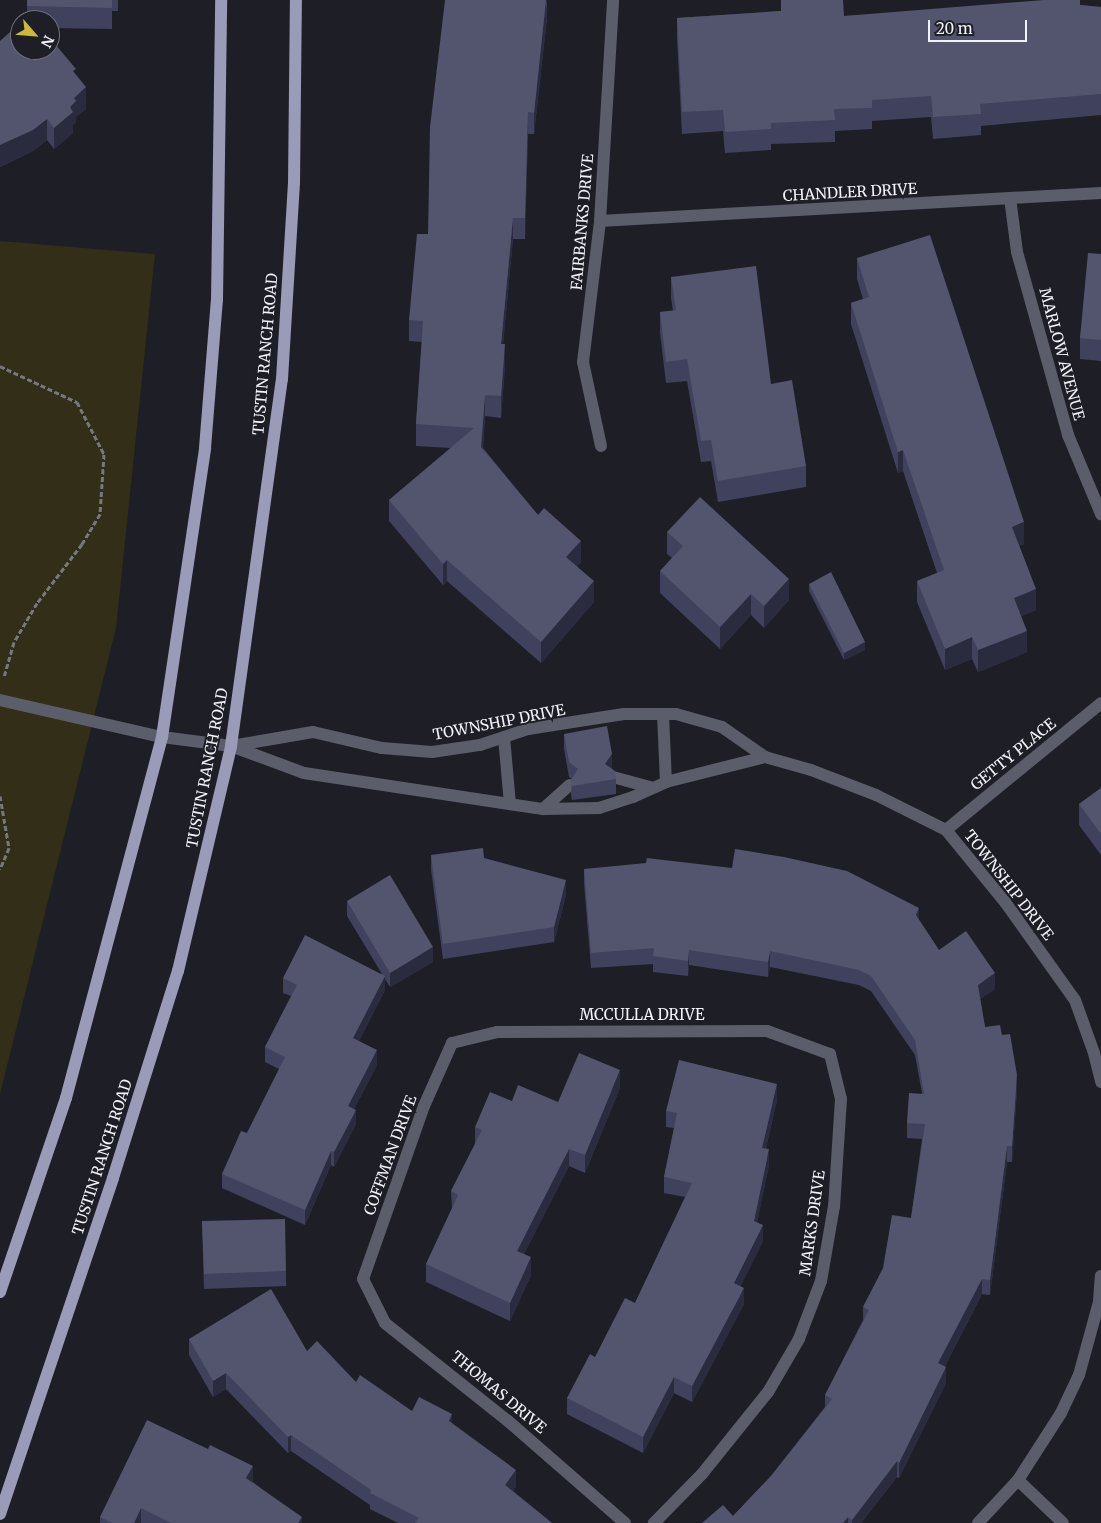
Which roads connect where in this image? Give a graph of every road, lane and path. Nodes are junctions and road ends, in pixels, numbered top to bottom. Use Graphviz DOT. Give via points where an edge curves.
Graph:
graph roads {
  1 [pos="221,0"];
  2 [pos="296,0"];
  3 [pos="613,0"];
  4 [pos="1101,193"];
  5 [pos="1010,198"];
  6 [pos="600,221"];
  7 [pos="0,366"];
  8 [pos="601,446"];
  9 [pos="1101,514"];
  10 [pos="2,684"];
  11 [pos="0,700"];
  12 [pos="1101,703"];
  13 [pos="663,714"];
  14 [pos="162,738"];
  15 [pos="504,738"];
  16 [pos="231,746"];
  17 [pos="765,757"];
  18 [pos="613,777"];
  19 [pos="666,782"];
  20 [pos="570,785"];
  21 [pos="654,788"];
  22 [pos="0,796"];
  23 [pos="510,804"];
  24 [pos="543,809"];
  25 [pos="946,830"];
  26 [pos="0,869"];
  27 [pos="452,1043"];
  28 [pos="830,1054"];
  29 [pos="1101,1082"];
  30 [pos="1101,1276"];
  31 [pos="363,1279"];
  32 [pos="0,1292"];
  33 [pos="1018,1480"];
  34 [pos="0,1514"];
  35 [pos="625,1523"];
  36 [pos="654,1523"];
  37 [pos="978,1523"];
  38 [pos="1063,1523"];
  1 -- 14 [label="main road" via="217,300 205,448"];
  2 -- 16 [label="main road, TUSTIN RANCH ROAD" via="294,183 282,379"];
  3 -- 6 [label="street, FAIRBANKS DRIVE"];
  4 -- 5 [label="street, CHANDLER DRIVE"];
  5 -- 6 [label="street, CHANDLER DRIVE"];
  5 -- 9 [label="street, MARLOW AVENUE" via="1017,252 1068,435"];
  6 -- 8 [label="street, FAIRBANKS DRIVE" via="583,362"];
  7 -- 10 [label="path" via="77,402 104,454 100,514 82,544 37,603 14,642"];
  11 -- 14 [label="street"];
  12 -- 25 [label="street, GETTY PLACE"];
  13 -- 15 [label="street, TOWNSHIP DRIVE" via="624,714 528,729"];
  13 -- 17 [label="street, TOWNSHIP DRIVE" via="722,726"];
  13 -- 19 [label="street"];
  14 -- 16 [label="street, TOWNSHIP DRIVE"];
  14 -- 32 [label="main road" via="66,1098"];
  15 -- 16 [label="street, TOWNSHIP DRIVE" via="432,752 382,748 313,732"];
  15 -- 23 [label="street"];
  16 -- 23 [label="street, TOWNSHIP DRIVE" via="304,773"];
  16 -- 34 [label="main road, TUSTIN RANCH ROAD" via="178,971 113,1178"];
  17 -- 19 [label="street, TOWNSHIP DRIVE"];
  17 -- 25 [label="street, TOWNSHIP DRIVE" via="876,795"];
  18 -- 21 [label="street"];
  19 -- 21 [label="street, TOWNSHIP DRIVE"];
  20 -- 24 [label="street"];
  21 -- 24 [label="street, TOWNSHIP DRIVE" via="599,808"];
  22 -- 26 [label="path" via="10,848"];
  23 -- 24 [label="street, TOWNSHIP DRIVE"];
  25 -- 29 [label="street, TOWNSHIP DRIVE" via="1005,902 1075,1000"];
  27 -- 28 [label="street, MCCULLA DRIVE" via="497,1032 768,1031"];
  27 -- 31 [label="street, COFFMAN DRIVE" via="424,1106"];
  28 -- 36 [label="street, MARKS DRIVE" via="841,1099 834,1206 821,1282 799,1339 768,1392 702,1474"];
  30 -- 33 [label="street" via="1099,1302 1079,1375 1061,1413"];
  31 -- 35 [label="street, THOMAS DRIVE" via="385,1323 508,1421"];
  33 -- 37 [label="street"];
  33 -- 38 [label="street"];
}
